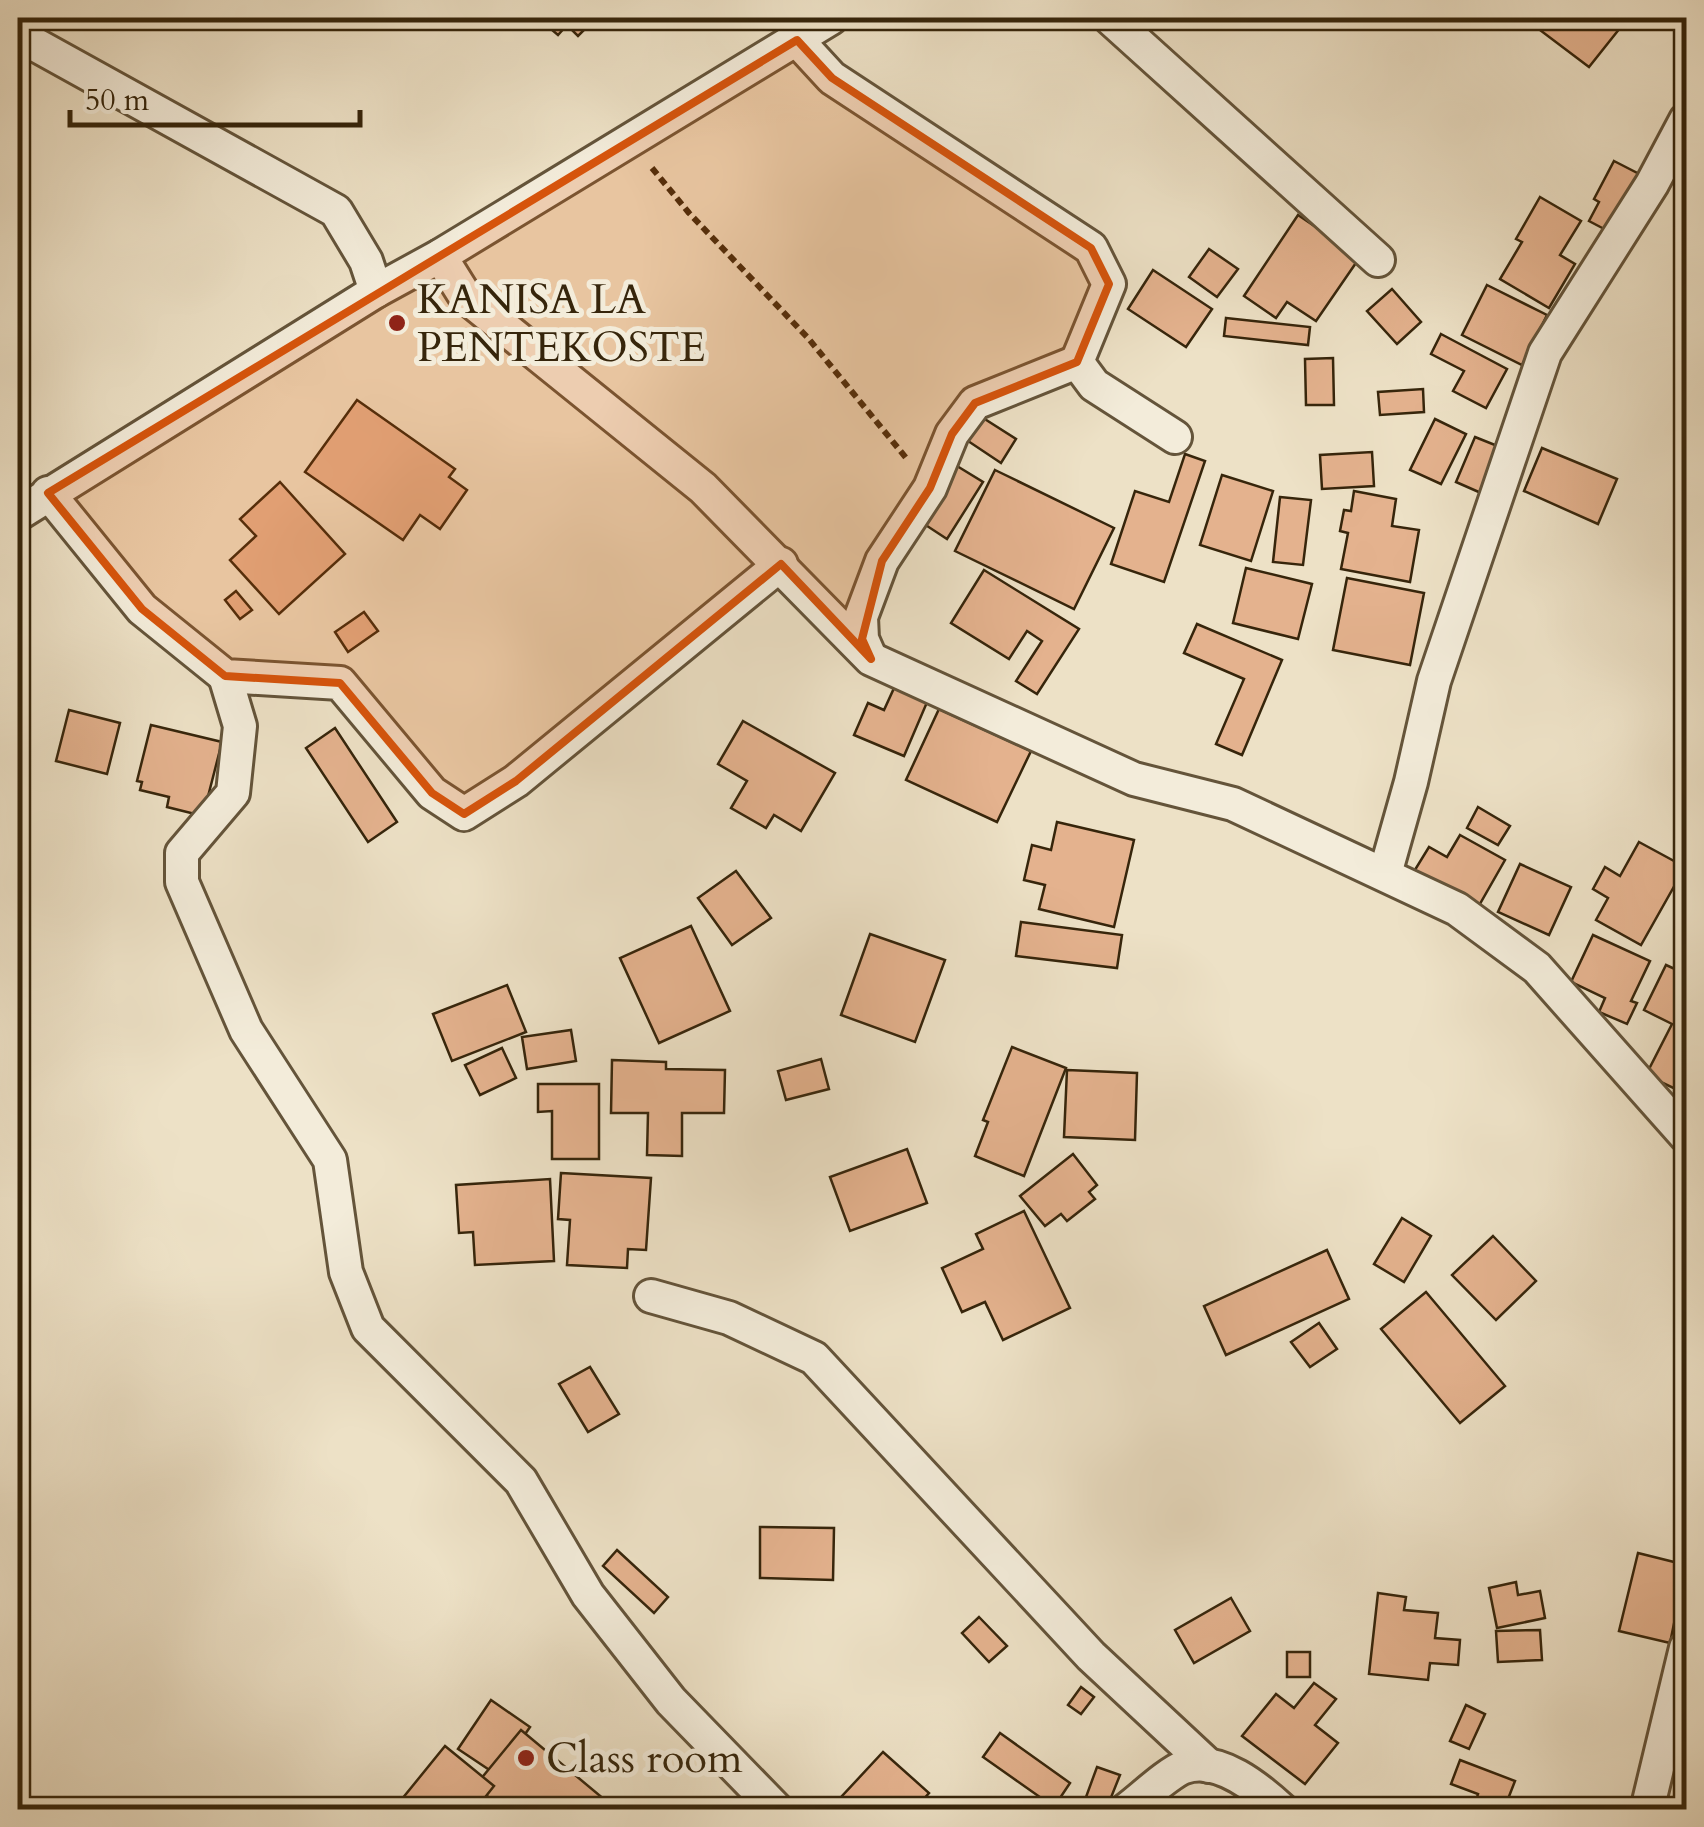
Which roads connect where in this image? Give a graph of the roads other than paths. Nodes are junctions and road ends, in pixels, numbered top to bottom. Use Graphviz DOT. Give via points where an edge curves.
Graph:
graph roads {
  1 [pos="831,18"];
  2 [pos="1110,18"];
  3 [pos="18,35"];
  4 [pos="797,40"];
  5 [pos="1686,120"];
  6 [pos="440,256"];
  7 [pos="1378,260"];
  8 [pos="376,291"];
  9 [pos="1077,362"];
  10 [pos="1175,437"];
  11 [pos="48,493"];
  12 [pos="18,514"];
  13 [pos="781,564"];
  14 [pos="871,660"];
  15 [pos="225,676"];
  16 [pos="1384,874"];
  17 [pos="1686,1136"];
  18 [pos="652,1296"];
  19 [pos="1686,1648"];
  20 [pos="1210,1766"];
  21 [pos="778,1810"];
  22 [pos="1126,1810"];
  23 [pos="1282,1810"];
  24 [pos="1648,1810"];
  1 -- 4 [label="street"];
  2 -- 7 [label="street"];
  3 -- 8 [label="street" via="336,211"];
  4 -- 6 [label="street"];
  4 -- 9 [label="street" via="832,78 1091,248 1109,284"];
  5 -- 16 [label="street" via="1545,353 1434,681"];
  6 -- 8 [label="street"];
  6 -- 13 [label="street" via="465,296 703,488"];
  8 -- 11 [label="street"];
  9 -- 10 [label="street" via="1094,385"];
  9 -- 14 [label="street" via="975,403 952,434 930,488 882,561 861,617"];
  11 -- 12 [label="street"];
  11 -- 15 [label="street" via="142,608"];
  13 -- 14 [label="street"];
  13 -- 15 [label="street" via="516,781 464,814 432,793 340,683"];
  14 -- 16 [label="street" via="1134,778 1233,804"];
  15 -- 21 [label="street" via="240,726 233,793 182,852 182,882 246,1030 330,1160 346,1272 368,1328 521,1481 588,1595 672,1702"];
  16 -- 17 [label="street" via="1456,909 1537,968"];
  18 -- 20 [label="street" via="729,1318 814,1358 1091,1656"];
  19 -- 24 [label="street"];
  20 -- 22 [label="street" via="1184,1767"];
  20 -- 23 [label="street" via="1254,1784"];
}
